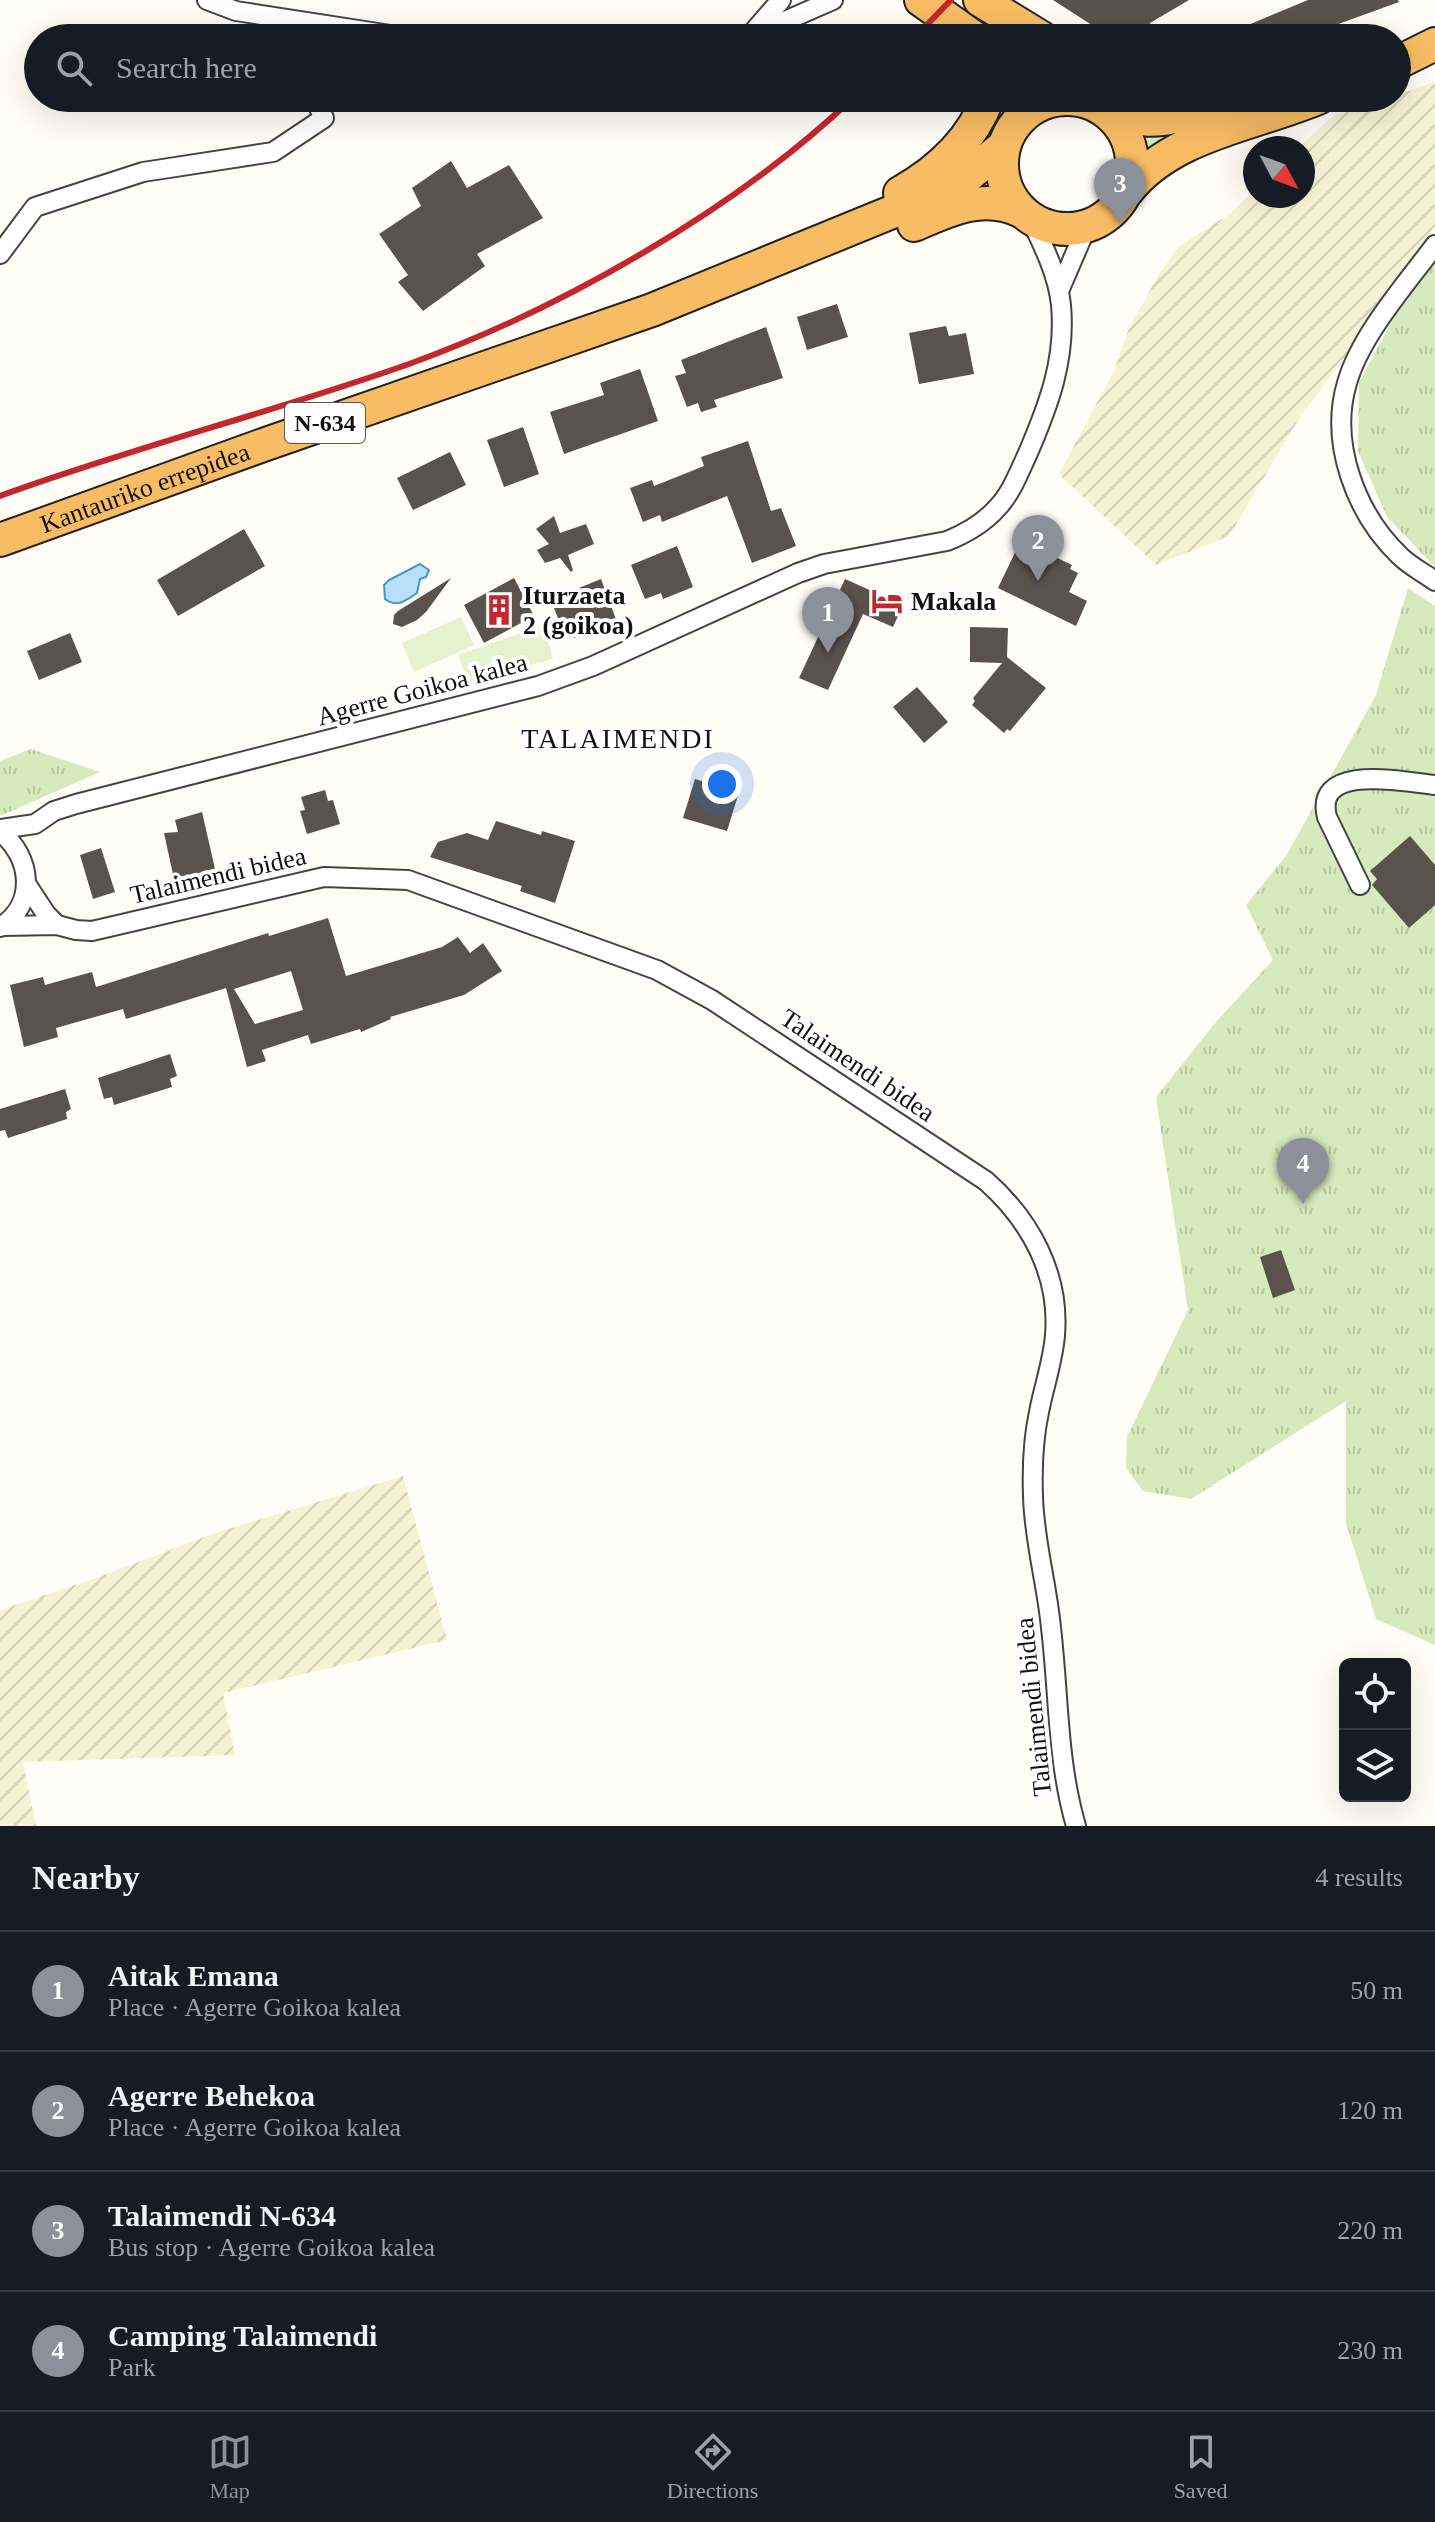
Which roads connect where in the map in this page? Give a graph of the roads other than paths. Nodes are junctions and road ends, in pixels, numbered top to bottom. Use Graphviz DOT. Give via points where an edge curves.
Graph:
graph roads {
  1 [pos="207,0"];
  2 [pos="781,0"];
  3 [pos="833,0"];
  4 [pos="921,0"];
  5 [pos="967,0"];
  6 [pos="980,0"];
  7 [pos="288,24"];
  8 [pos="762,24"];
  9 [pos="778,24"];
  10 [pos="955,24"];
  11 [pos="997,24"];
  12 [pos="1019,24"];
  13 [pos="1435,24"];
  14 [pos="1411,35"];
  15 [pos="1435,44"];
  16 [pos="1411,56"];
  17 [pos="1435,57"];
  18 [pos="1411,66"];
  19 [pos="321,112"];
  20 [pos="981,112"];
  21 [pos="1102,112"];
  22 [pos="1112,112"];
  23 [pos="1193,112"];
  24 [pos="1280,112"];
  25 [pos="1013,122"];
  26 [pos="1127,191"];
  27 [pos="1026,215"];
  28 [pos="1087,226"];
  29 [pos="827,240"];
  30 [pos="1435,245"];
  31 [pos="0,254"];
  32 [pos="1059,291"];
  33 [pos="652,310"];
  34 [pos="0,540"];
  35 [pos="1435,581"];
  36 [pos="1435,785"];
  37 [pos="35,824"];
  38 [pos="0,831"];
  39 [pos="22,859"];
  40 [pos="27,885"];
  41 [pos="1360,885"];
  42 [pos="57,925"];
  43 [pos="2,927"];
  44 [pos="1076,1826"];
  1 -- 7 [label="street"];
  2 -- 8 [label="street"];
  3 -- 9 [label="street"];
  4 -- 10 [label="highway"];
  5 -- 11 [label="highway"];
  6 -- 12 [label="highway"];
  13 -- 14 [label="highway"];
  15 -- 16 [label="highway"];
  17 -- 18 [label="street"];
  19 -- 31 [label="street" via="324,118 273,152 143,172 35,207"];
  20 -- 29 [label="highway" via="973,130 941,164 910,188 842,224"];
  21 -- 26 [label="highway" via="1123,130 1131,149"];
  22 -- 23 [label="highway, N-634" via="1131,120"];
  24 -- 26 [label="highway" via="1165,155"];
  25 -- 27 [label="highway" via="1001,163 1010,198"];
  25 -- 29 [label="highway, N-634" via="969,175"];
  26 -- 28 [label="highway" via="1111,213"];
  27 -- 28 [label="highway, N-634" via="1048,227"];
  27 -- 32 [label="street"];
  27 -- 33 [label="highway, N-634" via="1011,206 964,205 850,252"];
  28 -- 32 [label="street"];
  29 -- 33 [label="highway, N-634"];
  30 -- 35 [label="street" via="1362,349 1346,384 1342,419 1350,477 1367,513 1400,556"];
  32 -- 37 [label="street, Agerre Goikoa kalea" via="1062,345 1046,411 1010,492 989,517 963,535 798,573 538,686 76,804"];
  33 -- 34 [label="highway, Kantauriko errepidea / N-634"];
  36 -- 41 [label="street" via="1361,778 1330,793 1327,817"];
  37 -- 38 [label="street, Agerre Goikoa kalea"];
  37 -- 39 [label="street"];
  38 -- 39 [label="street"];
  39 -- 40 [label="street"];
  40 -- 42 [label="street"];
  40 -- 43 [label="street" via="22,903"];
  42 -- 43 [label="street, Talaimendi bidea"];
  42 -- 44 [label="street, Talaimendi bidea" via="102,929 324,877 408,880 657,970 712,1000 986,1181 1032,1233 1052,1295 1055,1334 1034,1441 1033,1502 1063,1767"];
}
